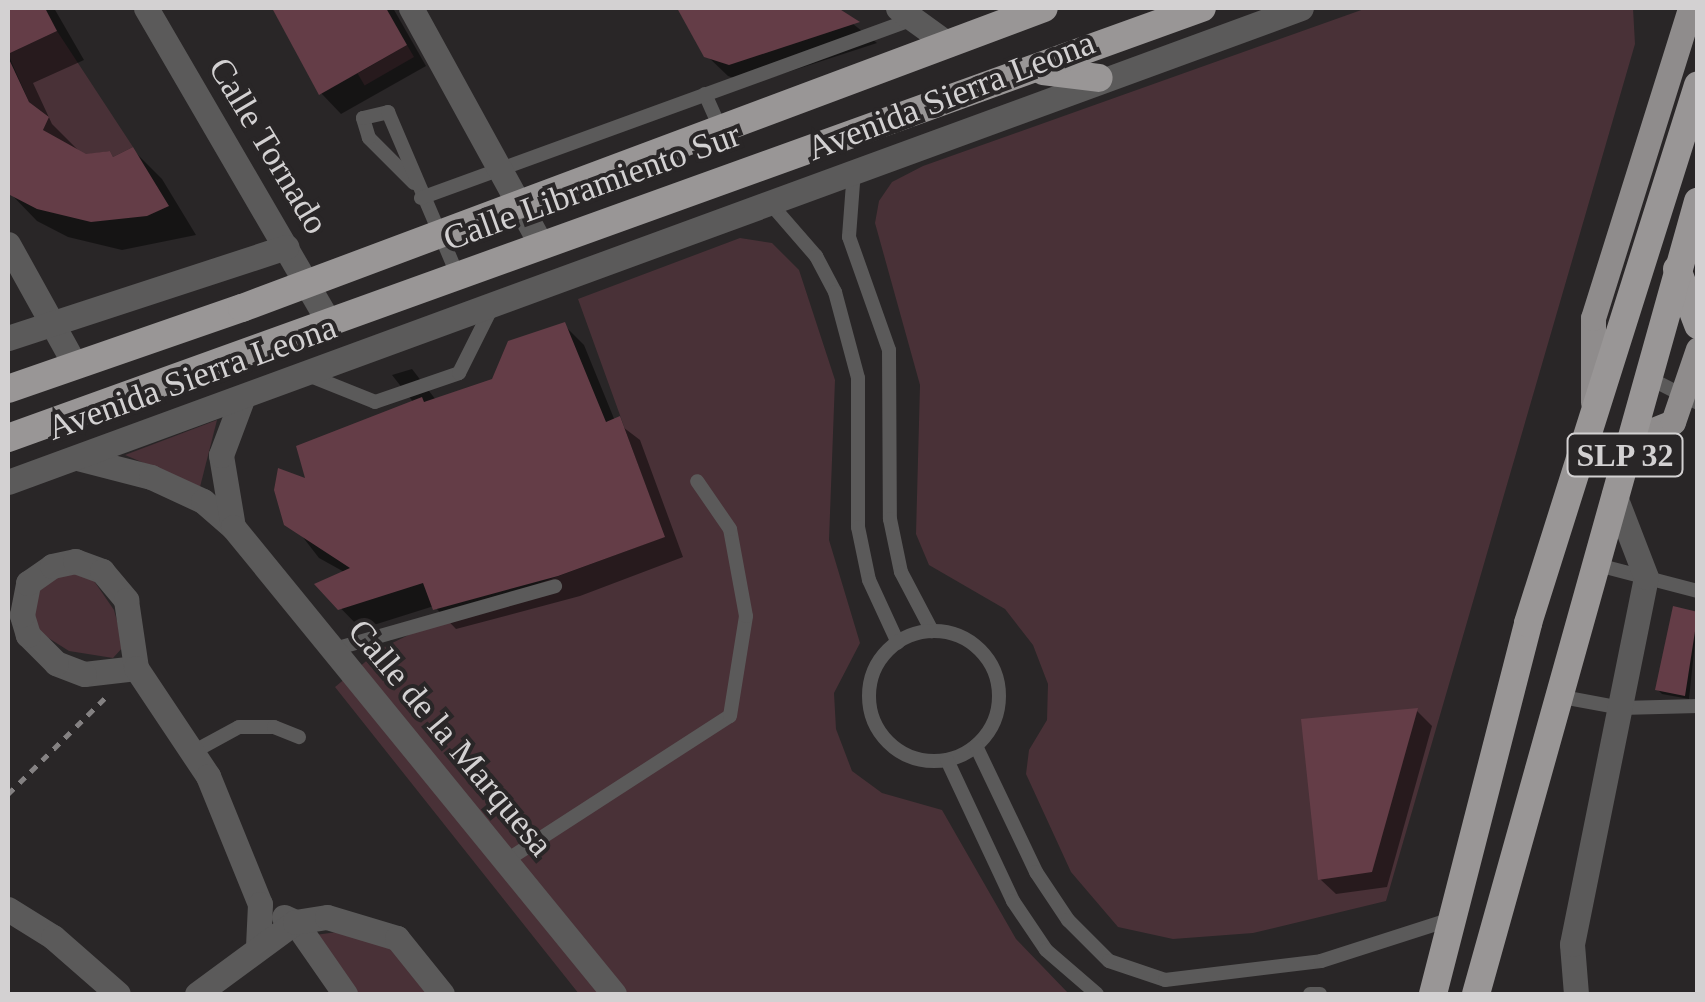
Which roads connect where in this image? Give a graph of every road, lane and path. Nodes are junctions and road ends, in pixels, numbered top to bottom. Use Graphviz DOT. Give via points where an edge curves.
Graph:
graph roads {
  1 [pos="146,8"];
  2 [pos="411,8"];
  3 [pos="1044,8"];
  4 [pos="1202,8"];
  5 [pos="1301,8"];
  6 [pos="1672,8"];
  7 [pos="1690,8"];
  8 [pos="906,13"];
  9 [pos="1683,33"];
  10 [pos="948,44"];
  11 [pos="1036,70"];
  12 [pos="1099,78"];
  13 [pos="1698,85"];
  14 [pos="705,94"];
  15 [pos="721,130"];
  16 [pos="500,168"];
  17 [pos="854,170"];
  18 [pos="414,183"];
  19 [pos="421,198"];
  20 [pos="769,202"];
  21 [pos="520,204"];
  22 [pos="1696,208"];
  23 [pos="438,234"];
  24 [pos="8,244"];
  25 [pos="542,244"];
  26 [pos="287,248"];
  27 [pos="1676,269"];
  28 [pos="456,274"];
  29 [pos="307,281"];
  30 [pos="493,305"];
  31 [pos="328,321"];
  32 [pos="52,322"];
  33 [pos="1698,324"];
  34 [pos="8,338"];
  35 [pos="1698,349"];
  36 [pos="74,364"];
  37 [pos="307,374"];
  38 [pos="1646,377"];
  39 [pos="8,389"];
  40 [pos="1692,398"];
  41 [pos="242,399"];
  42 [pos="1593,417"];
  43 [pos="8,438"];
  44 [pos="1630,439"];
  45 [pos="76,458"];
  46 [pos="696,481"];
  47 [pos="8,482"];
  48 [pos="1614,494"];
  49 [pos="233,527"];
  50 [pos="1594,564"];
  51 [pos="1646,577"];
  52 [pos="555,586"];
  53 [pos="1698,591"];
  54 [pos="932,631"];
  55 [pos="898,643"];
  56 [pos="331,650"];
  57 [pos="136,668"];
  58 [pos="1557,696"];
  59 [pos="1698,706"];
  60 [pos="1622,708"];
  61 [pos="299,737"];
  62 [pos="976,746"];
  63 [pos="193,752"];
  64 [pos="947,760"];
  65 [pos="8,794"];
  66 [pos="507,860"];
  67 [pos="260,904"];
  68 [pos="8,910"];
  69 [pos="1450,920"];
  70 [pos="295,922"];
  71 [pos="258,946"];
  72 [pos="1580,991"];
  73 [pos="118,994"];
  74 [pos="197,994"];
  75 [pos="345,994"];
  76 [pos="442,994"];
  77 [pos="614,994"];
  78 [pos="1096,994"];
  79 [pos="1310,994"];
  80 [pos="1320,994"];
  81 [pos="1433,994"];
  82 [pos="1476,994"];
  1 -- 26 [label="street, Calle Tornado"];
  2 -- 16 [label="street"];
  3 -- 10 [label="highway, Calle Libramiento Sur"];
  4 -- 11 [label="highway, Calle Libramiento Sur"];
  5 -- 12 [label="street, Avenida Sierra Leona"];
  6 -- 9 [label="street"];
  7 -- 9 [label="main road"];
  8 -- 10 [label="street"];
  8 -- 14 [label="lane"];
  9 -- 42 [label="main road" via="1593,318"];
  10 -- 15 [label="highway, Calle Libramiento Sur"];
  11 -- 12 [label="highway"];
  11 -- 25 [label="highway, Calle Libramiento Sur"];
  12 -- 17 [label="street, Avenida Sierra Leona"];
  13 -- 42 [label="highway, SLP 32"];
  14 -- 15 [label="lane"];
  14 -- 16 [label="lane"];
  15 -- 21 [label="highway, Calle Libramiento Sur"];
  16 -- 19 [label="lane"];
  16 -- 21 [label="street"];
  17 -- 20 [label="street, Avenida Sierra Leona"];
  17 -- 54 [label="lane" via="849,236 889,350 890,520 901,572"];
  18 -- 18 [label="lane" via="388,112 363,118 369,138"];
  18 -- 19 [label="lane"];
  19 -- 23 [label="lane"];
  20 -- 30 [label="street, Avenida Sierra Leona"];
  20 -- 55 [label="lane" via="816,256 834,292 858,378 858,527 869,580"];
  21 -- 23 [label="highway, Calle Libramiento Sur"];
  21 -- 25 [label="street"];
  22 -- 27 [label="highway, SLP 32"];
  23 -- 28 [label="lane"];
  23 -- 29 [label="highway, Calle Libramiento Sur"];
  24 -- 32 [label="street"];
  25 -- 28 [label="highway, Calle Libramiento Sur"];
  26 -- 29 [label="street, Calle Tornado"];
  26 -- 32 [label="street"];
  27 -- 33 [label="highway"];
  27 -- 38 [label="highway, SLP 32"];
  28 -- 31 [label="highway, Calle Libramiento Sur"];
  29 -- 31 [label="street, Calle Tornado"];
  29 -- 36 [label="highway, Calle Libramiento Sur"];
  30 -- 37 [label="street, Avenida Sierra Leona"];
  30 -- 37 [label="lane" via="459,373 375,402"];
  31 -- 43 [label="highway, Calle Libramiento Sur"];
  32 -- 34 [label="street"];
  32 -- 36 [label="street"];
  35 -- 40 [label="main road"];
  36 -- 39 [label="highway, Calle Libramiento Sur"];
  37 -- 41 [label="street, Avenida Sierra Leona"];
  38 -- 40 [label="lane"];
  38 -- 44 [label="highway, SLP 32"];
  40 -- 44 [label="main road" via="1673,422"];
  41 -- 45 [label="street, Avenida Sierra Leona"];
  41 -- 49 [label="street, Calle de la Marquesa" via="221,454"];
  42 -- 69 [label="highway, SLP 32" via="1528,622"];
  44 -- 48 [label="highway, SLP 32"];
  45 -- 47 [label="street, Avenida Sierra Leona"];
  45 -- 49 [label="street, Calle de la Marquesa" via="151,478 203,501"];
  46 -- 66 [label="lane" via="730,529 746,616 730,716"];
  48 -- 50 [label="highway, SLP 32"];
  48 -- 51 [label="street"];
  49 -- 56 [label="street, Calle de la Marquesa"];
  50 -- 51 [label="lane"];
  50 -- 58 [label="highway, SLP 32"];
  51 -- 53 [label="lane"];
  51 -- 60 [label="street"];
  52 -- 56 [label="lane"];
  54 -- 55 [label="lane"];
  54 -- 62 [label="lane" via="963,638 995,673 999,705"];
  55 -- 64 [label="lane" via="882,658 871,685 878,728 900,751"];
  56 -- 66 [label="street, Calle de la Marquesa"];
  57 -- 57 [label="street" via="84,674 56,664 28,636 22,615 28,584 52,566 76,560 102,571 126,600"];
  57 -- 63 [label="street"];
  57 -- 65 [label="path"];
  58 -- 60 [label="lane"];
  58 -- 82 [label="highway, SLP 32"];
  59 -- 60 [label="lane"];
  60 -- 72 [label="street" via="1572,944"];
  61 -- 63 [label="lane" via="274,727 239,727"];
  62 -- 64 [label="lane"];
  62 -- 69 [label="lane" via="1036,872 1068,920 1109,961 1165,980 1321,961"];
  63 -- 67 [label="street"];
  64 -- 78 [label="lane" via="1013,901 1046,950"];
  66 -- 77 [label="street, Calle de la Marquesa"];
  67 -- 70 [label="street"];
  67 -- 71 [label="street"];
  68 -- 73 [label="street" via="53,937"];
  69 -- 81 [label="highway, SLP 32"];
  70 -- 71 [label="street"];
  70 -- 75 [label="street"];
  70 -- 76 [label="street" via="328,916 397,938"];
  71 -- 74 [label="street"];
  79 -- 80 [label="lane"];
}
